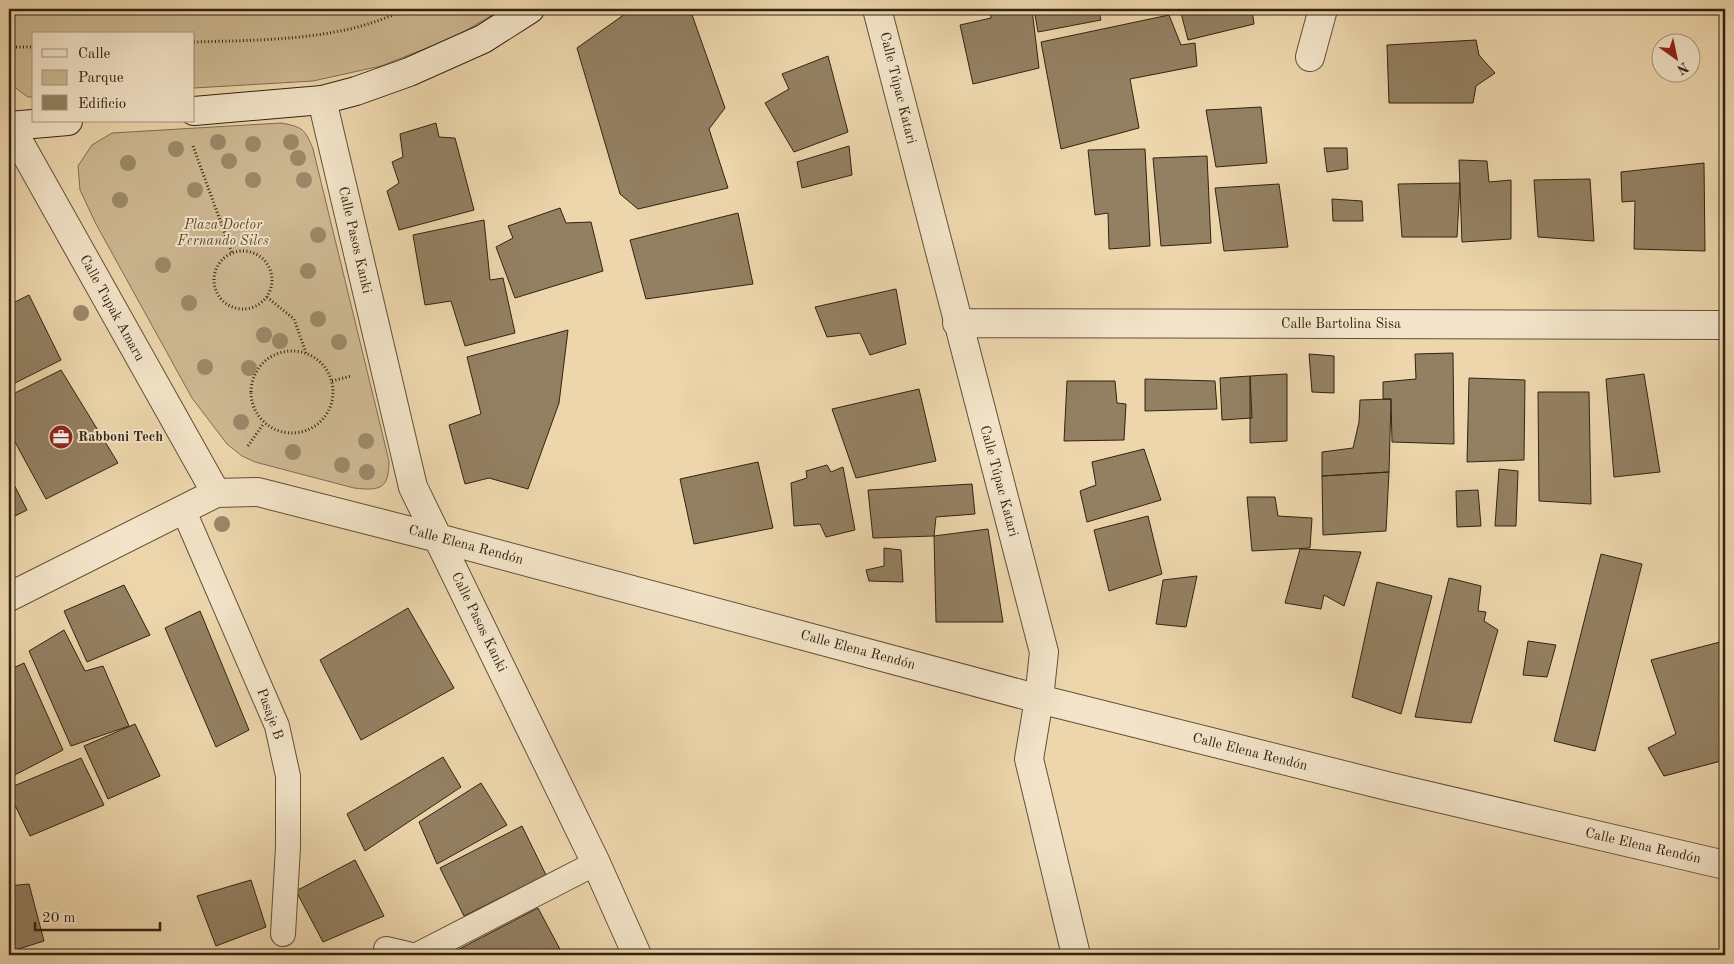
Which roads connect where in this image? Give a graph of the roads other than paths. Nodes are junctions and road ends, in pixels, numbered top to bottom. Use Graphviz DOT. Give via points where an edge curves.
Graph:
graph roads {
  1 [pos="530,9"];
  2 [pos="877,9"];
  3 [pos="1323,9"];
  4 [pos="1310,57"];
  5 [pos="322,100"];
  6 [pos="195,111"];
  7 [pos="53,122"];
  8 [pos="9,125"];
  9 [pos="957,323"];
  10 [pos="1725,325"];
  11 [pos="216,493"];
  12 [pos="183,510"];
  13 [pos="438,538"];
  14 [pos="9,597"];
  15 [pos="1039,699"];
  16 [pos="596,864"];
  17 [pos="1725,865"];
  18 [pos="283,934"];
  19 [pos="386,949"];
  20 [pos="412,955"];
  21 [pos="417,955"];
  22 [pos="637,955"];
  23 [pos="1076,955"];
  1 -- 5 [label="street" via="483,39 409,72"];
  2 -- 9 [label="street, Calle Túpac Katari"];
  3 -- 4 [label="street"];
  5 -- 6 [label="street"];
  5 -- 13 [label="street, Calle Pasos Kanki" via="413,487"];
  7 -- 8 [label="street"];
  8 -- 11 [label="street, Calle Tupak Amaru"];
  9 -- 10 [label="street, Calle Bartolina Sisa"];
  9 -- 15 [label="street, Calle Túpac Katari" via="1044,652"];
  11 -- 12 [label="street, Calle Elena Rendón"];
  11 -- 13 [label="street, Calle Elena Rendón" via="258,492"];
  12 -- 14 [label="street, Calle Elena Rendón"];
  12 -- 18 [label="lane, Pasaje B" via="278,726 288,776"];
  13 -- 15 [label="street, Calle Elena Rendón"];
  13 -- 16 [label="street, Calle Pasos Kanki"];
  15 -- 17 [label="street, Calle Elena Rendón" via="1391,787"];
  15 -- 23 [label="street, Calle Túpac Katari" via="1029,759"];
  16 -- 21 [label="lane"];
  16 -- 22 [label="street, Calle Pasos Kanki"];
  19 -- 20 [label="lane"];
}
